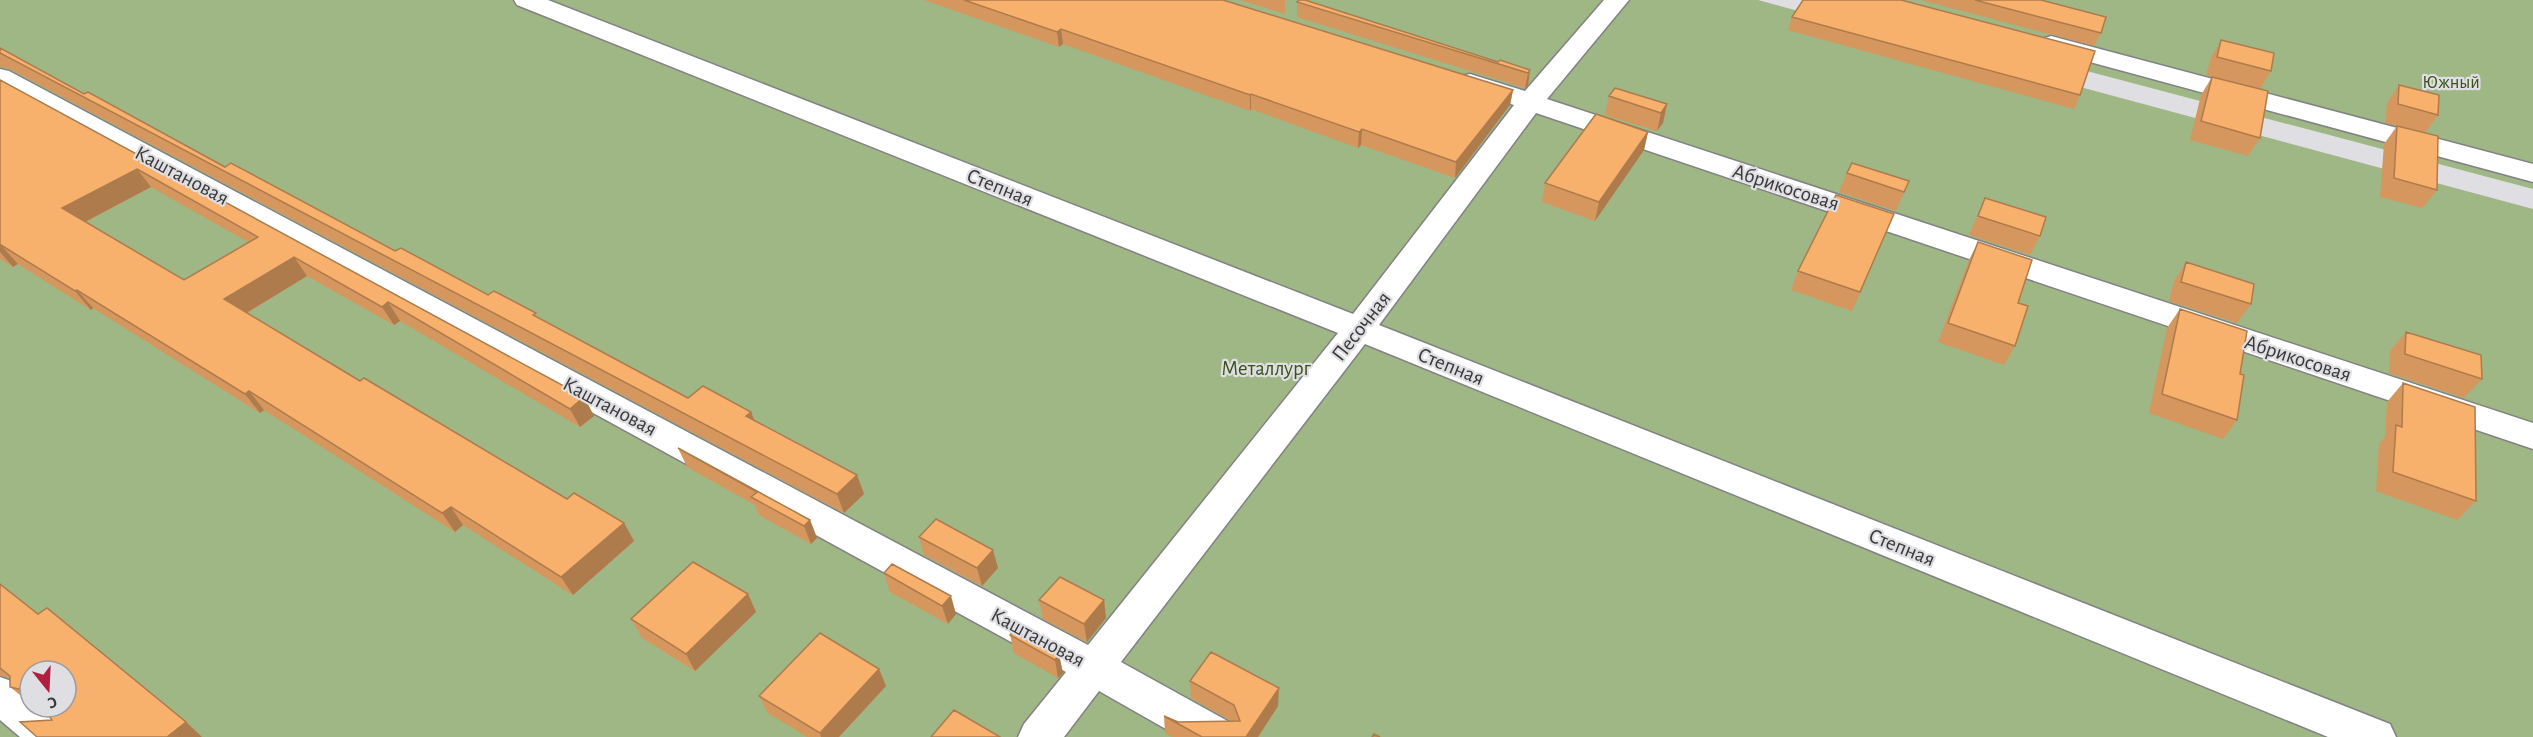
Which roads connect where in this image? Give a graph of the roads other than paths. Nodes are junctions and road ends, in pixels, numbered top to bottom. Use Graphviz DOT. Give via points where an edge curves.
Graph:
graph roads {
  1 [pos="526,0"];
  2 [pos="1617,0"];
  3 [pos="2023,37"];
  4 [pos="1442,73"];
  5 [pos="0,77"];
  6 [pos="1532,101"];
  7 [pos="2533,173"];
  8 [pos="1359,329"];
  9 [pos="2533,436"];
  10 [pos="1093,667"];
  11 [pos="0,695"];
  12 [pos="50,737"];
  13 [pos="1039,737"];
  14 [pos="1218,737"];
  15 [pos="2374,737"];
  1 -- 8 [label="street, Степная"];
  2 -- 6 [label="street, Песочная"];
  3 -- 7 [label="street"];
  4 -- 6 [label="street, Абрикосовая"];
  5 -- 10 [label="street, Каштановая"];
  6 -- 8 [label="street, Песочная"];
  6 -- 9 [label="street, Абрикосовая"];
  8 -- 10 [label="street, Песочная"];
  8 -- 15 [label="street, Степная"];
  10 -- 13 [label="street, Песочная"];
  10 -- 14 [label="street, Каштановая"];
  11 -- 12 [label="street"];
}
